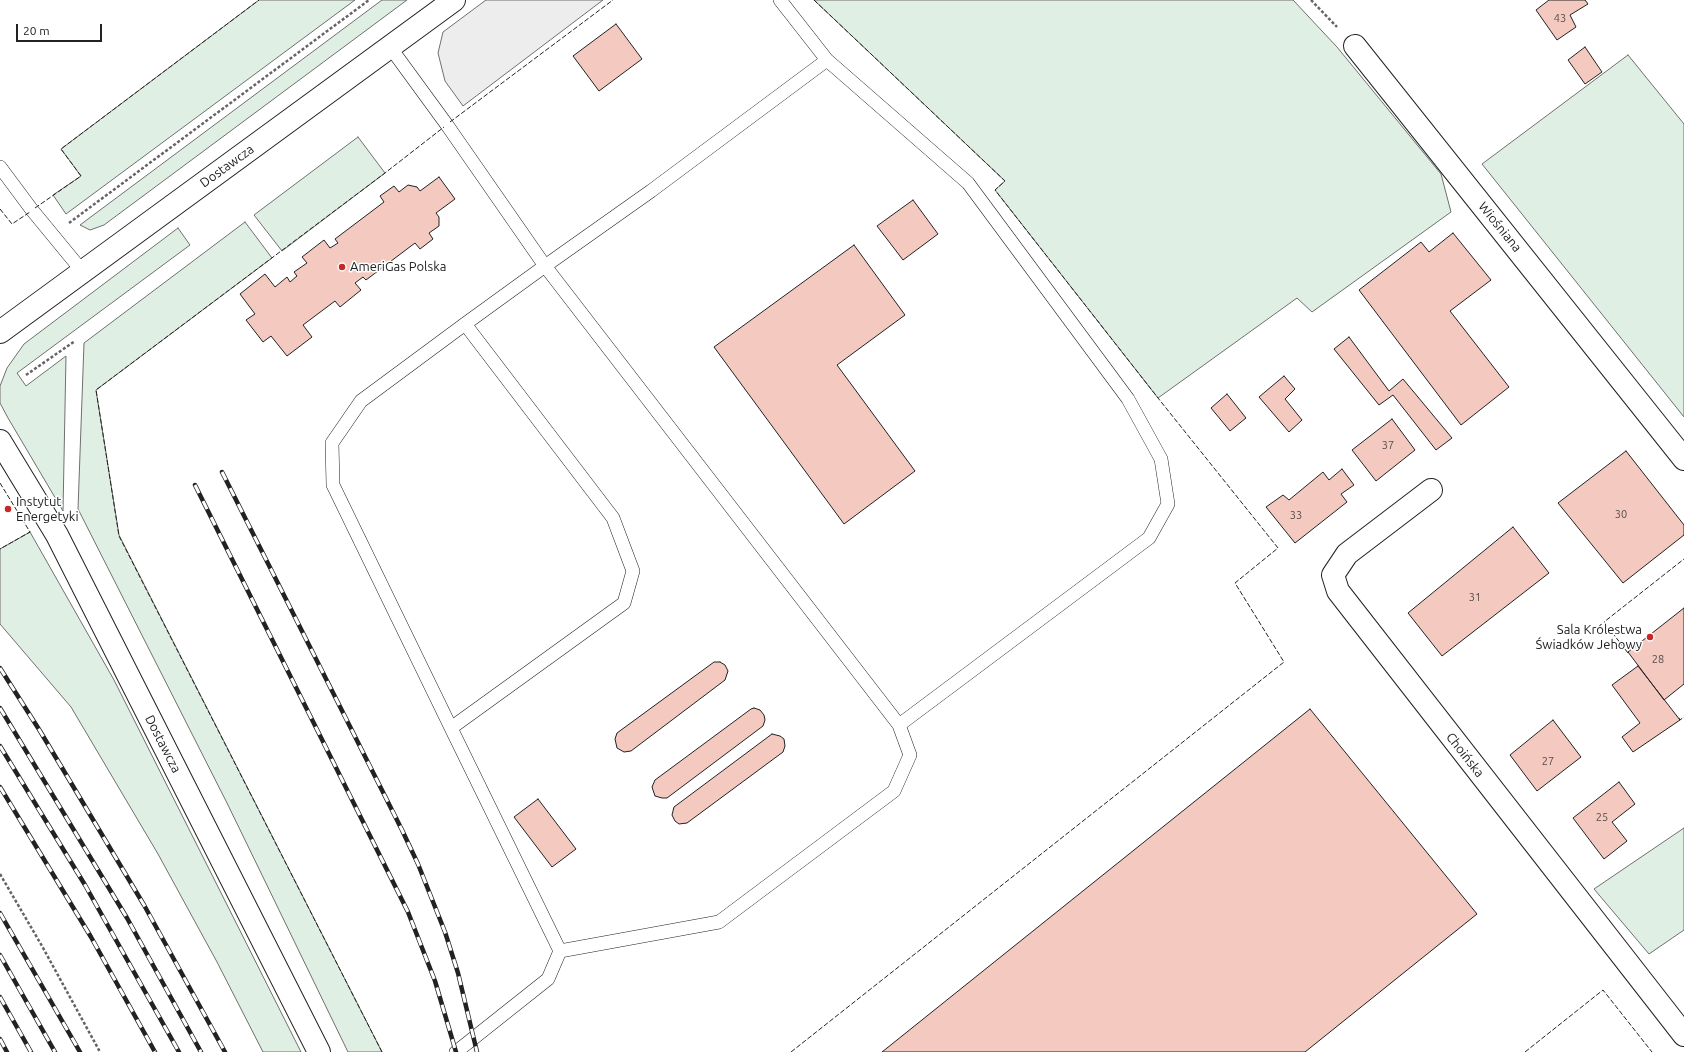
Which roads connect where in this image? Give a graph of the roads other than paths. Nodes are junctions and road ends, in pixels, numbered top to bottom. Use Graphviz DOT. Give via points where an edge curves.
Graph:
graph roads {
  1 [pos="454,0"];
  2 [pos="780,0"];
  3 [pos="1356,46"];
  4 [pos="390,48"];
  5 [pos="827,60"];
  6 [pos="0,167"];
  7 [pos="545,266"];
  8 [pos="82,272"];
  9 [pos="465,324"];
  10 [pos="0,332"];
  11 [pos="0,441"];
  12 [pos="1684,459"];
  13 [pos="1432,490"];
  14 [pos="899,724"];
  15 [pos="451,728"];
  16 [pos="560,951"];
  17 [pos="1684,1035"];
  18 [pos="319,1052"];
  19 [pos="456,1052"];
  1 -- 4 [label="street, Dostawcza"];
  2 -- 5 [label="lane"];
  3 -- 12 [label="street, Wiośniana"];
  4 -- 7 [label="lane"];
  4 -- 8 [label="street, Dostawcza"];
  5 -- 7 [label="lane"];
  5 -- 14 [label="lane" via="968,183 1128,399 1161,459 1168,504 1149,538"];
  6 -- 8 [label="lane"];
  7 -- 9 [label="lane"];
  7 -- 14 [label="lane"];
  8 -- 10 [label="street, Dostawcza"];
  9 -- 15 [label="lane" via="361,401 332,443 333,484"];
  9 -- 15 [label="lane" via="613,518 633,571 624,603"];
  11 -- 18 [label="street, Dostawcza" via="57,535"];
  13 -- 17 [label="street, Choińska" via="1346,554 1333,575 1338,591"];
  14 -- 16 [label="lane" via="910,756 894,791 719,922"];
  15 -- 16 [label="lane"];
  16 -- 19 [label="lane" via="548,979"];
}
